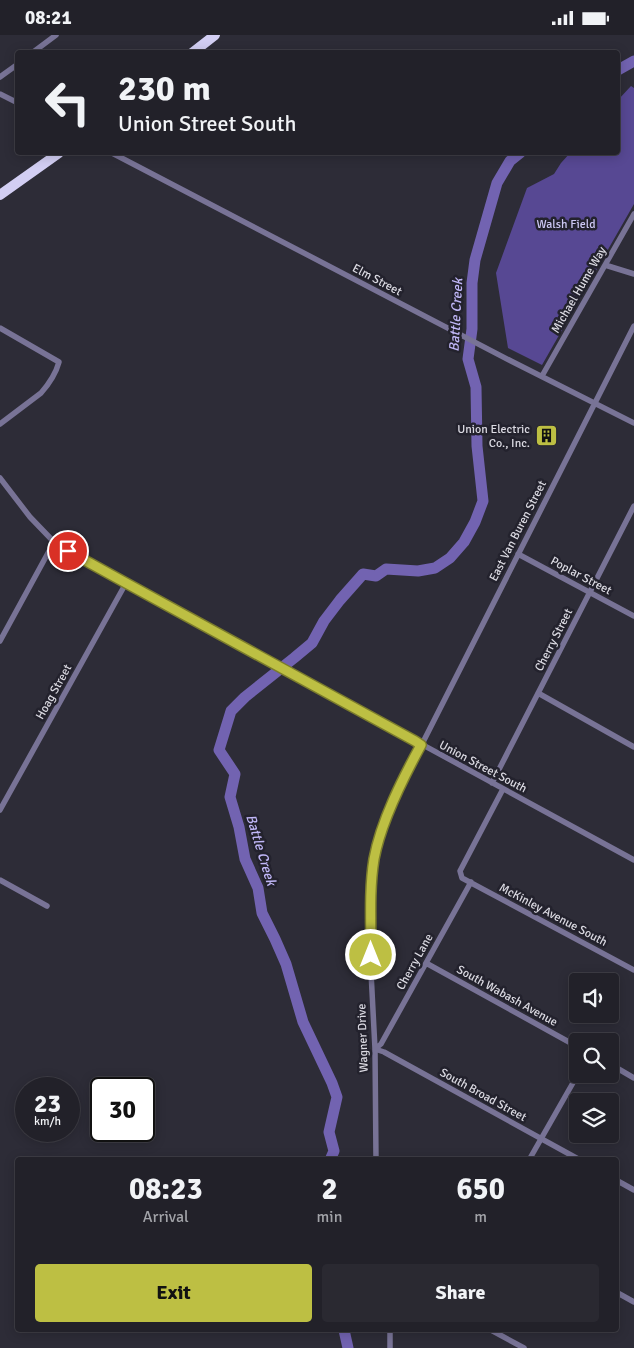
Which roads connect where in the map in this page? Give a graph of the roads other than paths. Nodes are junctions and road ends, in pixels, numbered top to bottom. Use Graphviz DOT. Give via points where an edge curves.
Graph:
graph roads {
  1 [pos="56,35"];
  2 [pos="215,35"];
  3 [pos="36,50"];
  4 [pos="196,50"];
  5 [pos="15,66"];
  6 [pos="0,77"];
  7 [pos="0,94"];
  8 [pos="15,102"];
  9 [pos="56,155"];
  10 [pos="116,155"];
  11 [pos="0,195"];
  12 [pos="634,214"];
  13 [pos="605,265"];
  14 [pos="634,274"];
  15 [pos="634,326"];
  16 [pos="0,328"];
  17 [pos="542,376"];
  18 [pos="594,403"];
  19 [pos="634,423"];
  20 [pos="0,424"];
  21 [pos="0,478"];
  22 [pos="634,506"];
  23 [pos="54,542"];
  24 [pos="518,553"];
  25 [pos="126,583"];
  26 [pos="590,592"];
  27 [pos="634,616"];
  28 [pos="0,641"];
  29 [pos="538,693"];
  30 [pos="421,745"];
  31 [pos="634,747"];
  32 [pos="492,783"];
  33 [pos="503,789"];
  34 [pos="0,810"];
  35 [pos="634,860"];
  36 [pos="0,880"];
  37 [pos="471,882"];
  38 [pos="47,906"];
  39 [pos="426,963"];
  40 [pos="634,970"];
  41 [pos="569,1042"];
  42 [pos="375,1049"];
  43 [pos="619,1070"];
  44 [pos="634,1078"];
  45 [pos="573,1083"];
  46 [pos="542,1138"];
  47 [pos="376,1157"];
  48 [pos="531,1157"];
  49 [pos="575,1157"];
  50 [pos="619,1182"];
  51 [pos="634,1190"];
  52 [pos="619,1294"];
  53 [pos="634,1302"];
  54 [pos="390,1332"];
  55 [pos="495,1332"];
  56 [pos="390,1348"];
  57 [pos="524,1348"];
  1 -- 3 [label="street"];
  2 -- 4 [label="highway"];
  5 -- 6 [label="street"];
  7 -- 8 [label="street"];
  9 -- 11 [label="highway"];
  10 -- 17 [label="street, Elm Street"];
  12 -- 13 [label="street, Michael Hume Way"];
  13 -- 14 [label="street"];
  13 -- 17 [label="street, Michael Hume Way"];
  15 -- 18 [label="street, East Van Buren Street"];
  16 -- 20 [label="street" via="58,362 41,393"];
  17 -- 18 [label="street, Elm Street"];
  18 -- 19 [label="street, Elm Street"];
  18 -- 24 [label="street, East Van Buren Street"];
  21 -- 23 [label="street, Union Street South"];
  22 -- 26 [label="street, Cherry Street"];
  23 -- 25 [label="street, Union Street South"];
  23 -- 28 [label="street"];
  24 -- 26 [label="street, Poplar Street"];
  24 -- 30 [label="street, East Van Buren Street"];
  25 -- 30 [label="street, Union Street South"];
  25 -- 34 [label="street, Hoag Street"];
  26 -- 27 [label="street, Poplar Street"];
  26 -- 29 [label="street, Cherry Street"];
  29 -- 31 [label="street"];
  29 -- 32 [label="street, Cherry Street"];
  30 -- 32 [label="street, Union Street South"];
  30 -- 42 [label="street, Wagner Drive" via="392,805 374,858 371,973"];
  32 -- 33 [label="street, Union Street South"];
  33 -- 35 [label="street, Union Street South"];
  33 -- 37 [label="street, McKinley Avenue South" via="460,871 462,878"];
  36 -- 38 [label="street"];
  37 -- 39 [label="street, Cherry Lane"];
  37 -- 40 [label="street, McKinley Avenue South"];
  39 -- 41 [label="street, South Wabash Avenue"];
  39 -- 42 [label="street, Cherry Lane" via="381,1044"];
  42 -- 46 [label="street, South Broad Street"];
  42 -- 47 [label="street, Wagner Drive"];
  43 -- 44 [label="street"];
  45 -- 46 [label="street"];
  46 -- 48 [label="street"];
  46 -- 49 [label="street, South Broad Street"];
  50 -- 51 [label="street"];
  52 -- 53 [label="street"];
  54 -- 56 [label="street"];
  55 -- 57 [label="street"];
}
